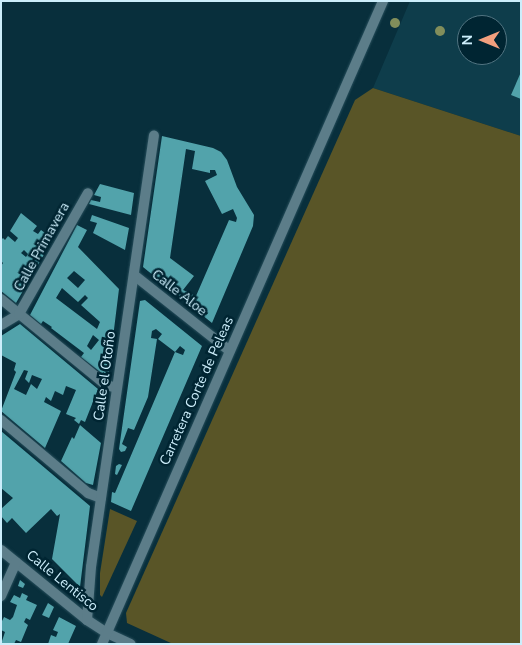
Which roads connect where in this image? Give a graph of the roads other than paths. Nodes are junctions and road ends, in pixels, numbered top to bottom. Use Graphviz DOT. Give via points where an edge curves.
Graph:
graph roads {
  1 [pos="383,1"];
  2 [pos="154,136"];
  3 [pos="88,193"];
  4 [pos="134,275"];
  5 [pos="1,299"];
  6 [pos="20,314"];
  7 [pos="1,325"];
  8 [pos="230,351"];
  9 [pos="117,388"];
  10 [pos="1,420"];
  11 [pos="101,498"];
  12 [pos="1,550"];
  13 [pos="16,562"];
  14 [pos="1,596"];
  15 [pos="87,620"];
  16 [pos="107,633"];
  17 [pos="102,644"];
  18 [pos="131,644"];
  1 -- 8 [label="street, Carretera Corte de Peleas"];
  2 -- 4 [label="street, Calle el Otoño"];
  3 -- 6 [label="street, Calle Primavera"];
  4 -- 8 [label="street, Calle Aloe"];
  4 -- 9 [label="street, Calle el Otoño"];
  5 -- 6 [label="street"];
  6 -- 7 [label="street"];
  6 -- 9 [label="street" via="106,385"];
  8 -- 16 [label="street, Carretera Corte de Peleas"];
  9 -- 11 [label="street, Calle el Otoño"];
  10 -- 11 [label="street" via="88,493"];
  11 -- 15 [label="street, Calle el Otoño"];
  12 -- 13 [label="street, Calle Lentisco"];
  13 -- 14 [label="street"];
  13 -- 15 [label="street, Calle Lentisco"];
  15 -- 16 [label="street, Calle Lentisco"];
  16 -- 17 [label="street, Carretera Corte de Peleas"];
  16 -- 18 [label="street, Calle Lentisco"];
}
